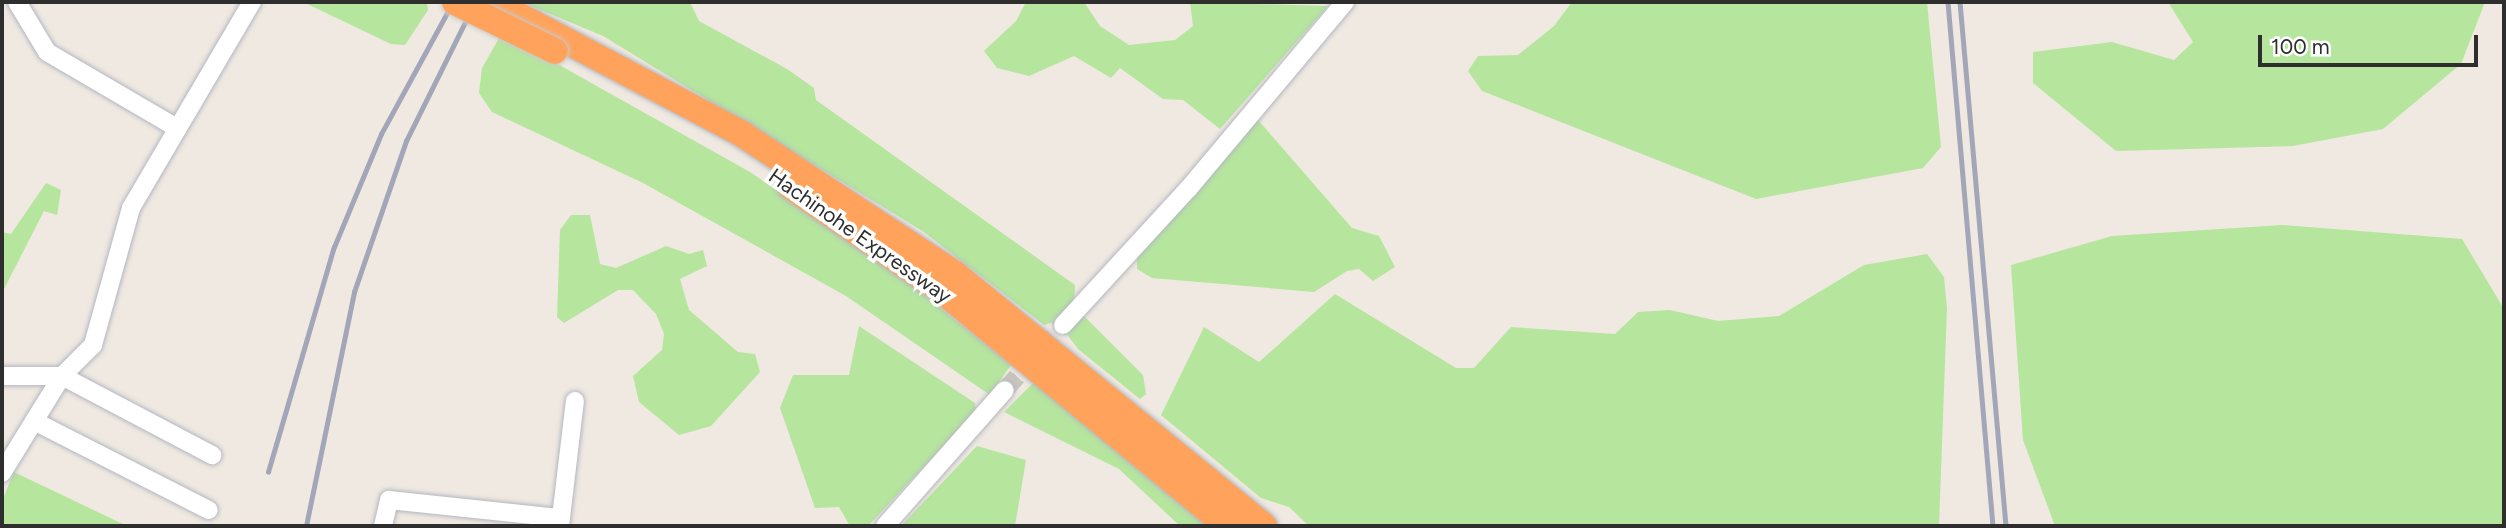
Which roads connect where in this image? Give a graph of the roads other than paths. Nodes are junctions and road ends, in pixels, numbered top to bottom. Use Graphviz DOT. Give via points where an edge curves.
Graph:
graph roads {
  1 [pos="16,2"];
  2 [pos="253,2"];
  3 [pos="455,2"];
  4 [pos="493,2"];
  5 [pos="1345,2"];
  6 [pos="561,44"];
  7 [pos="177,128"];
  8 [pos="1063,325"];
  9 [pos="2,376"];
  10 [pos="62,376"];
  11 [pos="1005,390"];
  12 [pos="575,401"];
  13 [pos="34,421"];
  14 [pos="212,455"];
  15 [pos="2,473"];
  16 [pos="209,510"];
  17 [pos="561,522"];
  18 [pos="383,526"];
  19 [pos="885,526"];
  20 [pos="1227,526"];
  21 [pos="1264,526"];
  1 -- 7 [label="street" via="47,52"];
  2 -- 7 [label="street"];
  3 -- 6 [label="highway, Hachinohe Expressway, bridge"];
  4 -- 6 [label="highway, Hachinohe Expressway"];
  5 -- 8 [label="street" via="1189,188"];
  6 -- 20 [label="highway, Hachinohe Expressway" via="733,149 941,290"];
  6 -- 21 [label="highway, Hachinohe Expressway" via="742,134 955,274"];
  7 -- 10 [label="street" via="131,208 93,345"];
  9 -- 10 [label="street"];
  10 -- 13 [label="street"];
  10 -- 14 [label="street"];
  11 -- 19 [label="street"];
  12 -- 17 [label="street"];
  13 -- 15 [label="street"];
  13 -- 16 [label="street"];
  17 -- 18 [label="street" via="389,500"];
}
